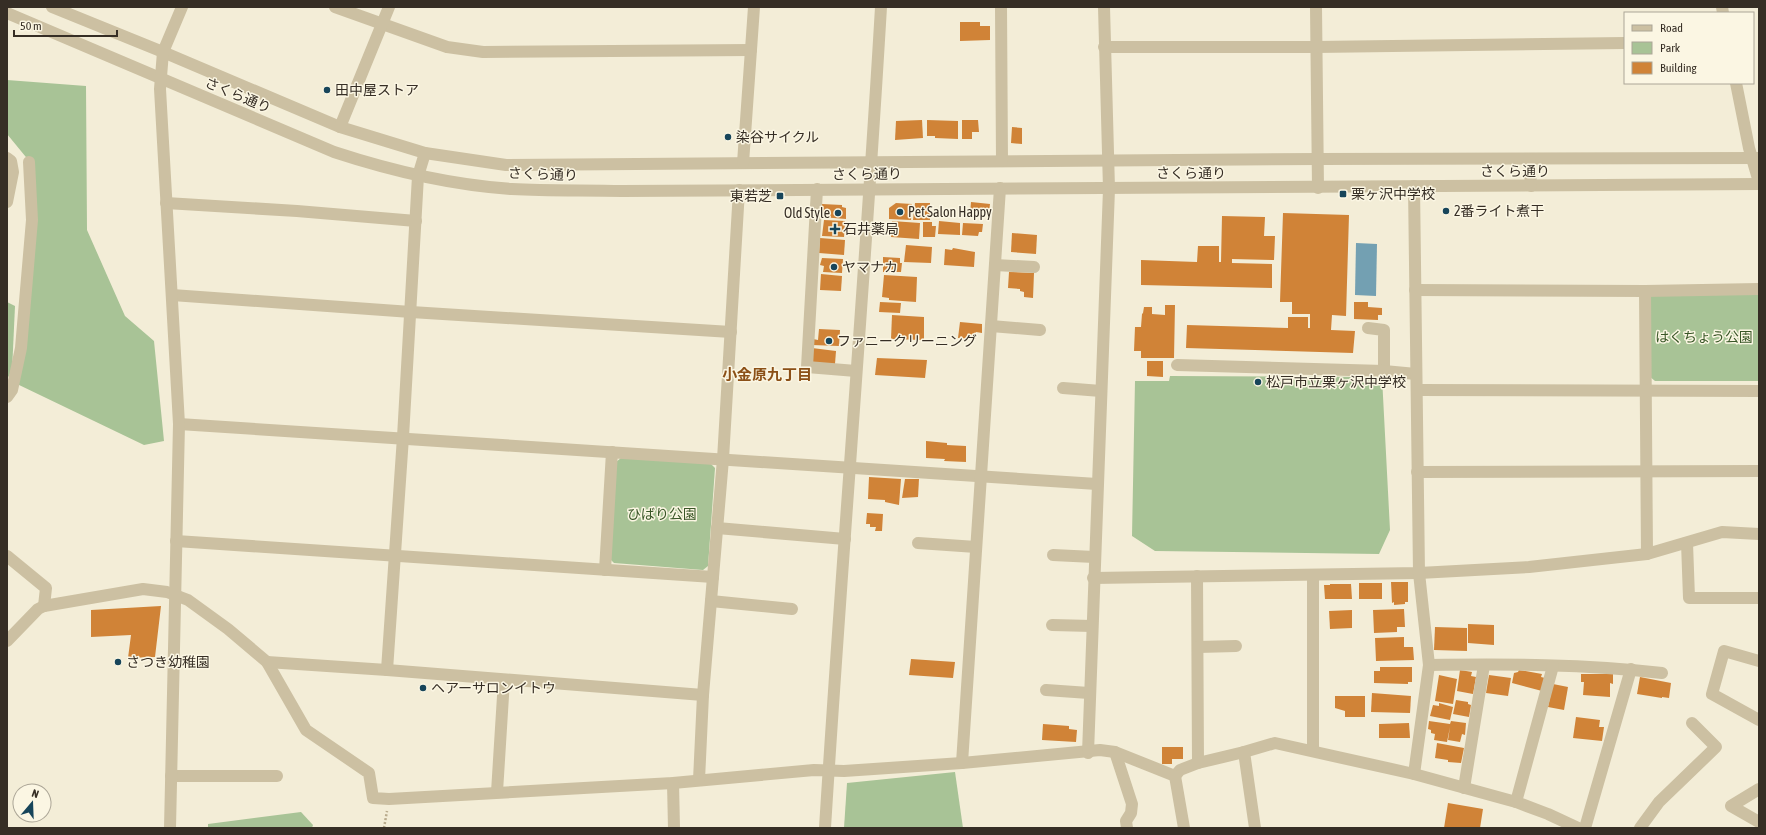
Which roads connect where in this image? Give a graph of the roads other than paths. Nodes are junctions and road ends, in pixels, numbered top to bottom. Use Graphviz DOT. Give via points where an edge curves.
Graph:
graph roads {
  1 [pos="52,7"];
  2 [pos="182,7"];
  3 [pos="335,7"];
  4 [pos="389,7"];
  5 [pos="754,7"];
  6 [pos="881,7"];
  7 [pos="1001,7"];
  8 [pos="1104,7"];
  9 [pos="1316,7"];
  10 [pos="7,13"];
  11 [pos="382,24"];
  12 [pos="1624,43"];
  13 [pos="1104,47"];
  14 [pos="1316,47"];
  15 [pos="751,50"];
  16 [pos="163,52"];
  17 [pos="160,79"];
  18 [pos="1736,84"];
  19 [pos="340,127"];
  20 [pos="424,153"];
  21 [pos="7,158"];
  22 [pos="1318,159"];
  23 [pos="1529,159"];
  24 [pos="1756,159"];
  25 [pos="1002,161"];
  26 [pos="1108,161"];
  27 [pos="29,162"];
  28 [pos="743,162"];
  29 [pos="872,162"];
  30 [pos="418,176"];
  31 [pos="1759,183"];
  32 [pos="1414,186"];
  33 [pos="1531,186"];
  34 [pos="1000,188"];
  35 [pos="1318,188"];
  36 [pos="817,189"];
  37 [pos="870,189"];
  38 [pos="1109,189"];
  39 [pos="739,190"];
  40 [pos="7,202"];
  41 [pos="166,203"];
  42 [pos="416,221"];
  43 [pos="995,265"];
  44 [pos="1034,268"];
  45 [pos="1759,288"];
  46 [pos="1415,290"];
  47 [pos="1645,291"];
  48 [pos="172,295"];
  49 [pos="411,312"];
  50 [pos="991,326"];
  51 [pos="1368,328"];
  52 [pos="1040,330"];
  53 [pos="730,332"];
  54 [pos="1177,365"];
  55 [pos="856,371"];
  56 [pos="1384,371"];
  57 [pos="1416,374"];
  58 [pos="1063,388"];
  59 [pos="1101,390"];
  60 [pos="1417,390"];
  61 [pos="1646,391"];
  62 [pos="1759,391"];
  63 [pos="7,397"];
  64 [pos="179,424"];
  65 [pos="403,437"];
  66 [pos="612,452"];
  67 [pos="723,459"];
  68 [pos="849,468"];
  69 [pos="1759,471"];
  70 [pos="1417,472"];
  71 [pos="1647,472"];
  72 [pos="981,476"];
  73 [pos="1097,484"];
  74 [pos="717,528"];
  75 [pos="1759,534"];
  76 [pos="844,539"];
  77 [pos="176,541"];
  78 [pos="918,543"];
  79 [pos="1687,543"];
  80 [pos="976,547"];
  81 [pos="1648,554"];
  82 [pos="7,556"];
  83 [pos="394,556"];
  84 [pos="1053,556"];
  85 [pos="1094,557"];
  86 [pos="605,570"];
  87 [pos="1419,573"];
  88 [pos="1197,576"];
  89 [pos="1313,576"];
  90 [pos="713,577"];
  91 [pos="1093,578"];
  92 [pos="174,594"];
  93 [pos="1759,598"];
  94 [pos="711,601"];
  95 [pos="44,606"];
  96 [pos="792,610"];
  97 [pos="1052,625"];
  98 [pos="1092,626"];
  99 [pos="7,641"];
  100 [pos="1236,646"];
  101 [pos="1198,648"];
  102 [pos="1759,661"];
  103 [pos="267,662"];
  104 [pos="1429,665"];
  105 [pos="1484,665"];
  106 [pos="1553,666"];
  107 [pos="1631,669"];
  108 [pos="387,670"];
  109 [pos="1662,673"];
  110 [pos="504,680"];
  111 [pos="1046,690"];
  112 [pos="1089,693"];
  113 [pos="703,695"];
  114 [pos="1759,720"];
  115 [pos="1692,723"];
  116 [pos="1313,750"];
  117 [pos="1115,752"];
  118 [pos="1244,752"];
  119 [pos="1088,753"];
  120 [pos="962,763"];
  121 [pos="1198,764"];
  122 [pos="829,770"];
  123 [pos="1414,774"];
  124 [pos="171,776"];
  125 [pos="277,776"];
  126 [pos="1175,776"];
  127 [pos="699,780"];
  128 [pos="673,783"];
  129 [pos="1464,788"];
  130 [pos="1759,789"];
  131 [pos="497,792"];
  132 [pos="1516,802"];
  133 [pos="1759,822"];
  134 [pos="170,828"];
  135 [pos="674,828"];
  136 [pos="825,828"];
  137 [pos="1127,828"];
  138 [pos="1184,828"];
  139 [pos="1255,828"];
  140 [pos="1578,828"];
  141 [pos="1585,828"];
  142 [pos="1640,828"];
  1 -- 16 [label="street, さくら通り"];
  2 -- 16 [label="street"];
  3 -- 11 [label="street"];
  4 -- 11 [label="street"];
  5 -- 15 [label="street"];
  6 -- 29 [label="street"];
  7 -- 25 [label="street"];
  8 -- 13 [label="street"];
  9 -- 14 [label="street"];
  10 -- 17 [label="street, さくら通り"];
  11 -- 15 [label="street" via="447,47 483,52"];
  11 -- 19 [label="street"];
  12 -- 14 [label="street"];
  13 -- 14 [label="street"];
  13 -- 26 [label="street"];
  14 -- 22 [label="street"];
  15 -- 28 [label="street"];
  16 -- 17 [label="street"];
  16 -- 19 [label="street, さくら通り"];
  17 -- 30 [label="street, さくら通り" via="334,152 375,166"];
  17 -- 41 [label="street"];
  18 -- 24 [label="street"];
  19 -- 20 [label="street, さくら通り"];
  20 -- 28 [label="street, さくら通り" via="506,165"];
  20 -- 30 [label="street"];
  21 -- 40 [label="street" via="11,161 13,172"];
  22 -- 23 [label="street, さくら通り"];
  22 -- 26 [label="street, さくら通り"];
  22 -- 35 [label="street"];
  23 -- 24 [label="street, さくら通り"];
  23 -- 33 [label="street"];
  24 -- 31 [label="street"];
  25 -- 26 [label="street, さくら通り"];
  25 -- 29 [label="street, さくら通り"];
  26 -- 38 [label="street"];
  27 -- 63 [label="street" via="32,220 22,348 12,390"];
  28 -- 29 [label="street, さくら通り"];
  29 -- 37 [label="street"];
  30 -- 39 [label="street, さくら通り" via="513,189"];
  30 -- 42 [label="street"];
  31 -- 33 [label="street, さくら通り"];
  32 -- 33 [label="street, さくら通り"];
  32 -- 35 [label="street, さくら通り"];
  32 -- 46 [label="street"];
  34 -- 37 [label="street, さくら通り"];
  34 -- 38 [label="street, さくら通り"];
  34 -- 43 [label="street"];
  35 -- 38 [label="street, さくら通り"];
  36 -- 37 [label="street, さくら通り"];
  36 -- 39 [label="street, さくら通り"];
  36 -- 55 [label="street" via="807,367"];
  37 -- 55 [label="street"];
  38 -- 59 [label="street"];
  39 -- 53 [label="street"];
  41 -- 42 [label="street"];
  41 -- 48 [label="street"];
  42 -- 49 [label="street"];
  43 -- 44 [label="street"];
  43 -- 50 [label="street"];
  45 -- 47 [label="street"];
  46 -- 47 [label="street"];
  46 -- 57 [label="street"];
  47 -- 61 [label="street"];
  48 -- 49 [label="street"];
  48 -- 64 [label="street"];
  49 -- 53 [label="street"];
  49 -- 65 [label="street"];
  50 -- 52 [label="street"];
  50 -- 72 [label="street"];
  51 -- 56 [label="street" via="1384,330"];
  53 -- 67 [label="street"];
  54 -- 56 [label="street"];
  55 -- 68 [label="street"];
  56 -- 57 [label="street"];
  57 -- 60 [label="street"];
  58 -- 59 [label="street"];
  59 -- 73 [label="street"];
  60 -- 61 [label="street"];
  60 -- 70 [label="street"];
  61 -- 62 [label="street"];
  61 -- 71 [label="street"];
  64 -- 65 [label="street"];
  64 -- 77 [label="street"];
  65 -- 66 [label="street"];
  65 -- 83 [label="street"];
  66 -- 67 [label="street"];
  66 -- 86 [label="street"];
  67 -- 68 [label="street"];
  67 -- 74 [label="street"];
  68 -- 72 [label="street"];
  68 -- 76 [label="street"];
  69 -- 71 [label="street"];
  70 -- 71 [label="street"];
  70 -- 87 [label="street"];
  71 -- 81 [label="street"];
  72 -- 73 [label="street"];
  72 -- 80 [label="street"];
  73 -- 85 [label="street"];
  74 -- 76 [label="street"];
  74 -- 90 [label="street"];
  75 -- 79 [label="street" via="1722,532"];
  76 -- 122 [label="street"];
  77 -- 83 [label="street"];
  77 -- 92 [label="street"];
  78 -- 80 [label="street"];
  79 -- 81 [label="street"];
  79 -- 93 [label="street" via="1689,598"];
  80 -- 120 [label="street"];
  81 -- 87 [label="street" via="1529,567"];
  82 -- 95 [label="street" via="46,588"];
  83 -- 86 [label="street"];
  83 -- 108 [label="street"];
  84 -- 85 [label="street"];
  85 -- 91 [label="street"];
  86 -- 90 [label="street"];
  87 -- 89 [label="street"];
  87 -- 104 [label="street"];
  88 -- 89 [label="street"];
  88 -- 91 [label="street"];
  88 -- 101 [label="street"];
  89 -- 116 [label="street"];
  90 -- 94 [label="street"];
  91 -- 98 [label="street"];
  92 -- 95 [label="street" via="143,589"];
  92 -- 103 [label="street" via="188,600 228,629"];
  92 -- 124 [label="street"];
  94 -- 96 [label="street"];
  94 -- 113 [label="street"];
  95 -- 99 [label="street"];
  97 -- 98 [label="street"];
  98 -- 112 [label="street"];
  100 -- 101 [label="street"];
  101 -- 121 [label="street"];
  102 -- 114 [label="street" via="1724,651 1712,694"];
  103 -- 108 [label="street"];
  103 -- 131 [label="street" via="306,730 369,773 373,798"];
  104 -- 105 [label="street"];
  104 -- 123 [label="street"];
  105 -- 106 [label="street"];
  105 -- 129 [label="street"];
  106 -- 107 [label="street"];
  106 -- 132 [label="street"];
  107 -- 109 [label="street"];
  107 -- 141 [label="street"];
  108 -- 110 [label="street"];
  110 -- 113 [label="street"];
  110 -- 131 [label="street"];
  111 -- 112 [label="street"];
  112 -- 119 [label="street"];
  113 -- 127 [label="street"];
  115 -- 142 [label="street" via="1716,747 1659,802"];
  116 -- 118 [label="street" via="1275,743"];
  116 -- 123 [label="street"];
  117 -- 119 [label="street" via="1100,750"];
  117 -- 126 [label="street"];
  117 -- 137 [label="street" via="1132,804 1131,813 1126,821"];
  118 -- 121 [label="street"];
  118 -- 139 [label="street"];
  119 -- 120 [label="street"];
  120 -- 122 [label="street"];
  121 -- 126 [label="street" via="1180,770"];
  122 -- 127 [label="street"];
  122 -- 136 [label="street"];
  123 -- 129 [label="street"];
  124 -- 125 [label="street"];
  124 -- 134 [label="street"];
  126 -- 138 [label="street"];
  127 -- 128 [label="street"];
  128 -- 131 [label="street"];
  128 -- 135 [label="street"];
  129 -- 132 [label="street"];
  130 -- 133 [label="street" via="1730,806"];
  132 -- 140 [label="street"];
}
